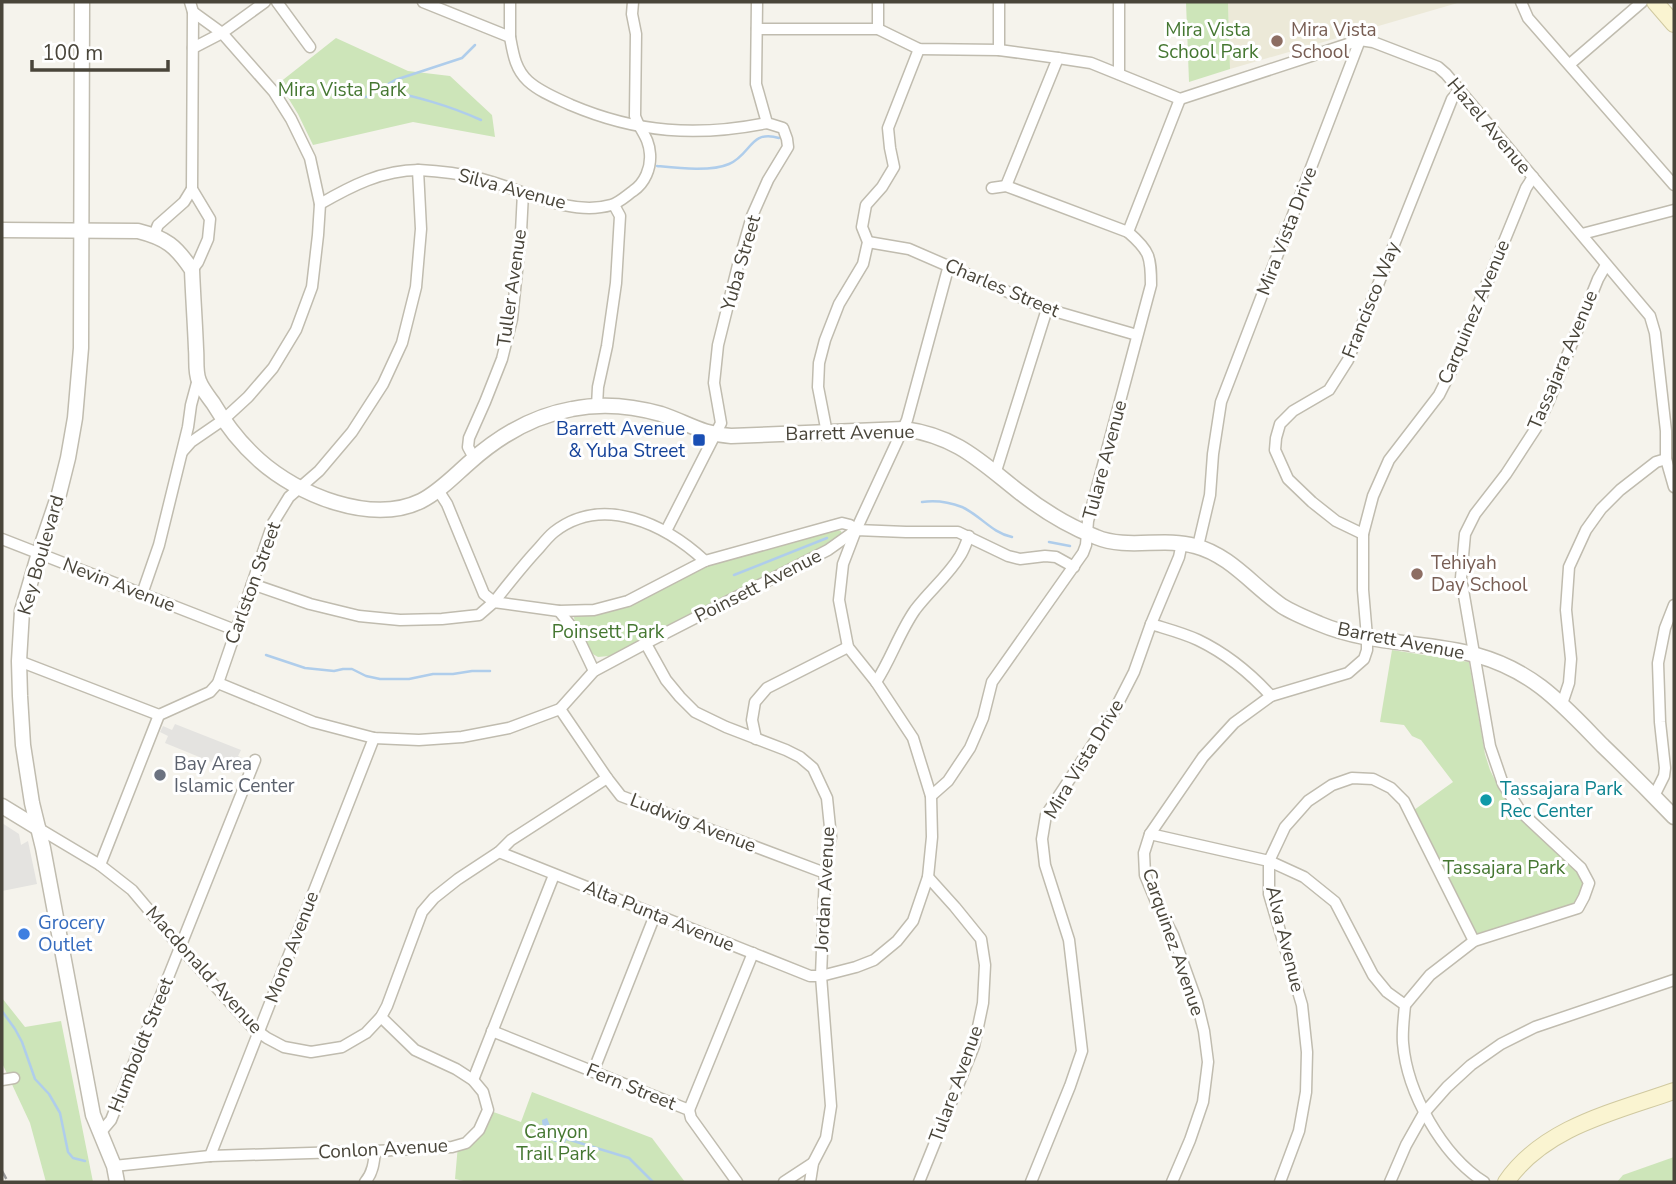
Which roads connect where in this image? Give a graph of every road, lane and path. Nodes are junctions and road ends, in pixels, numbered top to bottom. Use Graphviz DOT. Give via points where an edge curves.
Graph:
graph roads {
  1 [pos="82,2"];
  2 [pos="265,2"];
  3 [pos="277,2"];
  4 [pos="423,2"];
  5 [pos="510,2"];
  6 [pos="632,2"];
  7 [pos="758,2"];
  8 [pos="878,2"];
  9 [pos="999,2"];
  10 [pos="1119,2"];
  11 [pos="1521,2"];
  12 [pos="1642,2"];
  13 [pos="1655,2"];
  14 [pos="191,7"];
  15 [pos="1674,24"];
  16 [pos="757,29"];
  17 [pos="878,29"];
  18 [pos="222,33"];
  19 [pos="510,37"];
  20 [pos="1360,40"];
  21 [pos="310,47"];
  22 [pos="193,48"];
  23 [pos="919,49"];
  24 [pos="999,50"];
  25 [pos="1058,58"];
  26 [pos="1570,64"];
  27 [pos="1119,74"];
  28 [pos="1459,91"];
  29 [pos="1180,99"];
  30 [pos="767,122"];
  31 [pos="638,127"];
  32 [pos="418,170"];
  33 [pos="1532,177"];
  34 [pos="1674,185"];
  35 [pos="1006,186"];
  36 [pos="992,188"];
  37 [pos="192,189"];
  38 [pos="523,193"];
  39 [pos="320,204"];
  40 [pos="614,205"];
  41 [pos="1674,210"];
  42 [pos="2,230"];
  43 [pos="83,230"];
  44 [pos="1128,232"];
  45 [pos="1582,234"];
  46 [pos="154,235"];
  47 [pos="868,242"];
  48 [pos="949,265"];
  49 [pos="1606,265"];
  50 [pos="192,270"];
  51 [pos="1047,309"];
  52 [pos="1137,335"];
  53 [pos="198,379"];
  54 [pos="597,406"];
  55 [pos="223,420"];
  56 [pos="904,429"];
  57 [pos="827,433"];
  58 [pos="714,435"];
  59 [pos="183,451"];
  60 [pos="474,458"];
  61 [pos="1666,459"];
  62 [pos="996,471"];
  63 [pos="299,488"];
  64 [pos="1674,488"];
  65 [pos="438,489"];
  66 [pos="856,530"];
  67 [pos="666,531"];
  68 [pos="1087,533"];
  69 [pos="1363,534"];
  70 [pos="969,536"];
  71 [pos="2,539"];
  72 [pos="1182,543"];
  73 [pos="1198,546"];
  74 [pos="39,553"];
  75 [pos="705,561"];
  76 [pos="1074,568"];
  77 [pos="252,584"];
  78 [pos="142,594"];
  79 [pos="494,602"];
  80 [pos="1674,605"];
  81 [pos="559,611"];
  82 [pos="1151,624"];
  83 [pos="235,630"];
  84 [pos="1367,637"];
  85 [pos="646,644"];
  86 [pos="848,647"];
  87 [pos="1474,654"];
  88 [pos="19,661"];
  89 [pos="594,671"];
  90 [pos="876,682"];
  91 [pos="218,683"];
  92 [pos="1271,696"];
  93 [pos="1562,704"];
  94 [pos="560,709"];
  95 [pos="159,715"];
  96 [pos="374,738"];
  97 [pos="756,739"];
  98 [pos="254,760"];
  99 [pos="607,778"];
  100 [pos="931,796"];
  101 [pos="1654,796"];
  102 [pos="2,806"];
  103 [pos="1674,817"];
  104 [pos="38,828"];
  105 [pos="1150,834"];
  106 [pos="499,852"];
  107 [pos="1269,861"];
  108 [pos="100,865"];
  109 [pos="825,873"];
  110 [pos="554,874"];
  111 [pos="928,877"];
  112 [pos="655,915"];
  113 [pos="1475,941"];
  114 [pos="180,947"];
  115 [pos="753,953"];
  116 [pos="821,976"];
  117 [pos="1674,980"];
  118 [pos="1405,1005"];
  119 [pos="381,1017"];
  120 [pos="492,1031"];
  121 [pos="259,1033"];
  122 [pos="593,1072"];
  123 [pos="14,1079"];
  124 [pos="2,1080"];
  125 [pos="472,1080"];
  126 [pos="1674,1091"];
  127 [pos="689,1110"];
  128 [pos="1424,1112"];
  129 [pos="100,1133"];
  130 [pos="375,1151"];
  131 [pos="210,1156"];
  132 [pos="813,1163"];
  133 [pos="114,1166"];
  134 [pos="117,1182"];
  135 [pos="365,1182"];
  136 [pos="737,1182"];
  137 [pos="784,1182"];
  138 [pos="810,1182"];
  139 [pos="919,1182"];
  140 [pos="1031,1182"];
  141 [pos="1172,1182"];
  142 [pos="1280,1182"];
  143 [pos="1390,1182"];
  144 [pos="1484,1182"];
  145 [pos="1506,1182"];
  1 -- 43 [label="street, Key Boulevard"];
  2 -- 18 [label="street"];
  3 -- 21 [label="street"];
  4 -- 19 [label="street"];
  5 -- 19 [label="street"];
  6 -- 31 [label="street"];
  7 -- 16 [label="street, Yuba Street"];
  8 -- 17 [label="street"];
  9 -- 24 [label="street"];
  10 -- 27 [label="street"];
  11 -- 26 [label="street" via="1528,18"];
  12 -- 26 [label="street"];
  13 -- 15 [label="main road"];
  14 -- 18 [label="street"];
  14 -- 22 [label="street"];
  16 -- 17 [label="street"];
  16 -- 30 [label="street, Yuba Street" via="756,84"];
  17 -- 23 [label="street"];
  18 -- 22 [label="street"];
  18 -- 39 [label="street" via="274,92 291,119 310,158"];
  19 -- 31 [label="street" via="514,62 545,94"];
  20 -- 28 [label="street, Hazel Avenue" via="1438,67"];
  20 -- 29 [label="street"];
  20 -- 73 [label="street, Mira Vista Drive" via="1221,402 1210,495"];
  22 -- 37 [label="street"];
  23 -- 24 [label="street"];
  23 -- 47 [label="street" via="888,128 894,167 866,205 862,227"];
  24 -- 25 [label="street"];
  25 -- 27 [label="street" via="1091,63"];
  25 -- 35 [label="street"];
  26 -- 34 [label="street"];
  27 -- 29 [label="street"];
  28 -- 33 [label="street, Hazel Avenue"];
  28 -- 69 [label="street, Francisco Way" via="1348,360 1329,390 1280,424 1276,438 1275,450 1288,479 1336,522"];
  29 -- 44 [label="street"];
  30 -- 31 [label="street" via="696,131"];
  30 -- 58 [label="street, Yuba Street" via="783,128 788,147 752,216 738,265 718,345 714,383 721,423"];
  31 -- 40 [label="street" via="647,136 649,172"];
  32 -- 38 [label="street, Silva Avenue" via="485,179"];
  32 -- 39 [label="street, Silva Avenue" via="389,172"];
  32 -- 63 [label="street, Carlston Street" via="421,229 416,287 402,343 383,384 352,432"];
  33 -- 45 [label="street, Hazel Avenue"];
  33 -- 69 [label="street, Carquinez Avenue" via="1451,371 1431,406 1389,460"];
  35 -- 36 [label="street"];
  35 -- 44 [label="street"];
  37 -- 46 [label="street"];
  37 -- 50 [label="street" via="209,219 208,239"];
  38 -- 40 [label="street, Silva Avenue" via="592,209"];
  38 -- 60 [label="street, Tuller Avenue" via="512,319 502,359 469,438"];
  39 -- 55 [label="street" via="312,286 296,330 273,368"];
  40 -- 54 [label="street" via="620,216 616,283"];
  41 -- 45 [label="street"];
  42 -- 43 [label="street"];
  43 -- 46 [label="street"];
  43 -- 74 [label="street, Key Boulevard" via="75,418 59,494"];
  44 -- 52 [label="street, Tulare Avenue" via="1144,246 1151,263 1151,285"];
  45 -- 49 [label="street, Hazel Avenue"];
  46 -- 50 [label="street" via="169,242"];
  47 -- 48 [label="street, Charles Street" via="909,249"];
  47 -- 57 [label="street" via="863,264 839,304 822,352 818,387"];
  48 -- 51 [label="street, Charles Street"];
  48 -- 56 [label="street"];
  49 -- 61 [label="street, Hazel Avenue" via="1650,316"];
  49 -- 87 [label="street, Tassajara Avenue" via="1536,428 1465,534 1461,578"];
  50 -- 53 [label="street, Barrett Avenue"];
  51 -- 52 [label="street, Charles Street"];
  51 -- 62 [label="street"];
  52 -- 68 [label="street, Tulare Avenue"];
  53 -- 55 [label="street, Barrett Avenue"];
  53 -- 59 [label="street"];
  54 -- 58 [label="street, Barrett Avenue" via="653,412"];
  54 -- 60 [label="street, Barrett Avenue" via="527,423"];
  55 -- 59 [label="street"];
  55 -- 63 [label="street, Barrett Avenue" via="261,462"];
  56 -- 57 [label="street, Barrett Avenue"];
  56 -- 62 [label="street, Barrett Avenue" via="951,442"];
  56 -- 66 [label="street"];
  57 -- 58 [label="street, Barrett Avenue"];
  58 -- 67 [label="street, Yuba Street"];
  59 -- 78 [label="street"];
  60 -- 65 [label="street, Barrett Avenue"];
  61 -- 64 [label="street, Hazel Avenue"];
  61 -- 93 [label="street" via="1656,462 1601,509 1569,567 1569,683"];
  62 -- 68 [label="street, Barrett Avenue" via="1041,508"];
  63 -- 65 [label="street, Barrett Avenue" via="365,510 420,502"];
  63 -- 77 [label="street, Carlston Street" via="273,523"];
  65 -- 79 [label="street" via="484,594"];
  66 -- 70 [label="street"];
  66 -- 75 [label="street" via="842,523"];
  66 -- 85 [label="street, Poinsett Avenue" via="828,550"];
  66 -- 86 [label="street" via="843,564 839,600"];
  67 -- 75 [label="street"];
  67 -- 79 [label="street" via="607,513 578,518 554,532"];
  68 -- 72 [label="street, Barrett Avenue" via="1118,542"];
  68 -- 76 [label="street, Tulare Avenue"];
  69 -- 84 [label="street, Carquinez Avenue"];
  70 -- 76 [label="street" via="1008,556 1056,557"];
  70 -- 90 [label="street" via="961,555 910,618"];
  71 -- 74 [label="street, Nevin Avenue"];
  72 -- 73 [label="street, Barrett Avenue"];
  72 -- 82 [label="street, Mira Vista Drive"];
  73 -- 84 [label="street, Barrett Avenue" via="1223,559 1283,606 1322,625"];
  74 -- 78 [label="street, Nevin Avenue"];
  74 -- 88 [label="street, Key Boulevard" via="22,611"];
  75 -- 81 [label="street" via="628,601 594,610"];
  76 -- 100 [label="street, Tulare Avenue" via="992,682 970,748"];
  77 -- 79 [label="street" via="359,616 400,620 479,615"];
  77 -- 83 [label="street, Carlston Street"];
  78 -- 83 [label="street, Nevin Avenue"];
  79 -- 81 [label="street"];
  80 -- 101 [label="street" via="1658,663 1665,768"];
  81 -- 89 [label="street" via="575,631"];
  82 -- 92 [label="street" via="1218,651"];
  82 -- 140 [label="street, Mira Vista Drive" via="1135,672 1111,717 1046,815 1043,852 1069,940 1082,1051"];
  83 -- 91 [label="street, Carlston Street"];
  84 -- 87 [label="street, Barrett Avenue"];
  84 -- 92 [label="street, Carquinez Avenue" via="1364,659 1348,673"];
  85 -- 89 [label="street, Poinsett Avenue"];
  85 -- 97 [label="street, Jordan Avenue" via="666,680 695,712"];
  86 -- 90 [label="street"];
  86 -- 97 [label="street" via="767,688 755,702"];
  87 -- 93 [label="street, Barrett Avenue" via="1538,683"];
  87 -- 113 [label="street, Tassajara Avenue" via="1490,746 1503,784 1521,812 1581,868 1589,883 1578,908"];
  88 -- 95 [label="street"];
  88 -- 104 [label="street, Key Boulevard" via="23,745"];
  89 -- 94 [label="street, Poinsett Avenue"];
  90 -- 100 [label="street" via="913,738"];
  91 -- 95 [label="street" via="210,692"];
  91 -- 96 [label="street, Poinsett Avenue" via="313,722"];
  92 -- 105 [label="street, Carquinez Avenue" via="1234,723 1203,757"];
  93 -- 101 [label="street, Barrett Avenue"];
  94 -- 96 [label="street, Poinsett Avenue" via="509,728 462,737"];
  94 -- 99 [label="street, Ludwig Avenue"];
  95 -- 108 [label="street"];
  96 -- 121 [label="street, Mono Avenue"];
  97 -- 109 [label="street, Jordan Avenue" via="800,757 813,768 827,798 831,837"];
  98 -- 114 [label="street, Humboldt Street"];
  99 -- 106 [label="street"];
  99 -- 109 [label="street, Ludwig Avenue" via="621,796"];
  100 -- 111 [label="street"];
  101 -- 103 [label="street, Barrett Avenue"];
  102 -- 104 [label="street, Macdonald Avenue"];
  104 -- 108 [label="street, Macdonald Avenue"];
  104 -- 129 [label="street, Key Boulevard"];
  105 -- 107 [label="street"];
  105 -- 141 [label="street, Carquinez Avenue" via="1144,853 1145,875 1197,1002 1208,1062 1203,1102"];
  106 -- 110 [label="street, Alta Punta Avenue"];
  106 -- 119 [label="street, Macdonald Avenue" via="458,879 422,912"];
  107 -- 113 [label="street, Alva Avenue" via="1285,827 1308,801 1352,778 1373,779 1404,801"];
  107 -- 118 [label="street" via="1304,877 1335,902 1373,975"];
  107 -- 142 [label="street, Alva Avenue" via="1269,894 1302,1005 1307,1052 1299,1131"];
  108 -- 114 [label="street, Macdonald Avenue" via="132,890"];
  109 -- 116 [label="street, Jordan Avenue"];
  110 -- 112 [label="street, Alta Punta Avenue"];
  110 -- 120 [label="street"];
  111 -- 116 [label="street" via="913,921 897,941 874,960"];
  111 -- 139 [label="street, Tulare Avenue" via="981,939 985,965 974,1046"];
  112 -- 115 [label="street, Alta Punta Avenue"];
  112 -- 122 [label="street"];
  113 -- 118 [label="street, Tassajara Avenue" via="1430,975"];
  114 -- 121 [label="street, Macdonald Avenue"];
  114 -- 129 [label="street, Humboldt Street" via="111,1120"];
  115 -- 116 [label="street, Alta Punta Avenue" via="810,976"];
  115 -- 127 [label="street"];
  116 -- 132 [label="street, Jordan Avenue" via="831,1106 826,1138"];
  117 -- 128 [label="street" via="1535,1027 1501,1044 1471,1065"];
  118 -- 128 [label="street" via="1403,1043 1410,1081"];
  119 -- 121 [label="street, Macdonald Avenue" via="366,1033 342,1047 311,1052 284,1047"];
  119 -- 125 [label="street" via="415,1050"];
  120 -- 122 [label="street, Fern Street"];
  120 -- 125 [label="street"];
  121 -- 131 [label="street, Mono Avenue"];
  122 -- 127 [label="street, Fern Street"];
  123 -- 124 [label="street"];
  125 -- 130 [label="street, Conlon Avenue" via="483,1092 488,1110 479,1130 466,1143"];
  126 -- 145 [label="main road" via="1574,1126 1542,1144"];
  127 -- 136 [label="street, Fern Street"];
  128 -- 143 [label="street"];
  128 -- 144 [label="street" via="1462,1166"];
  129 -- 133 [label="street, Key Boulevard"];
  130 -- 131 [label="street, Conlon Avenue"];
  130 -- 135 [label="street"];
  131 -- 133 [label="street, Conlon Avenue"];
  132 -- 137 [label="street"];
  132 -- 138 [label="street, Jordan Avenue"];
  133 -- 134 [label="street, Key Boulevard"];
}
